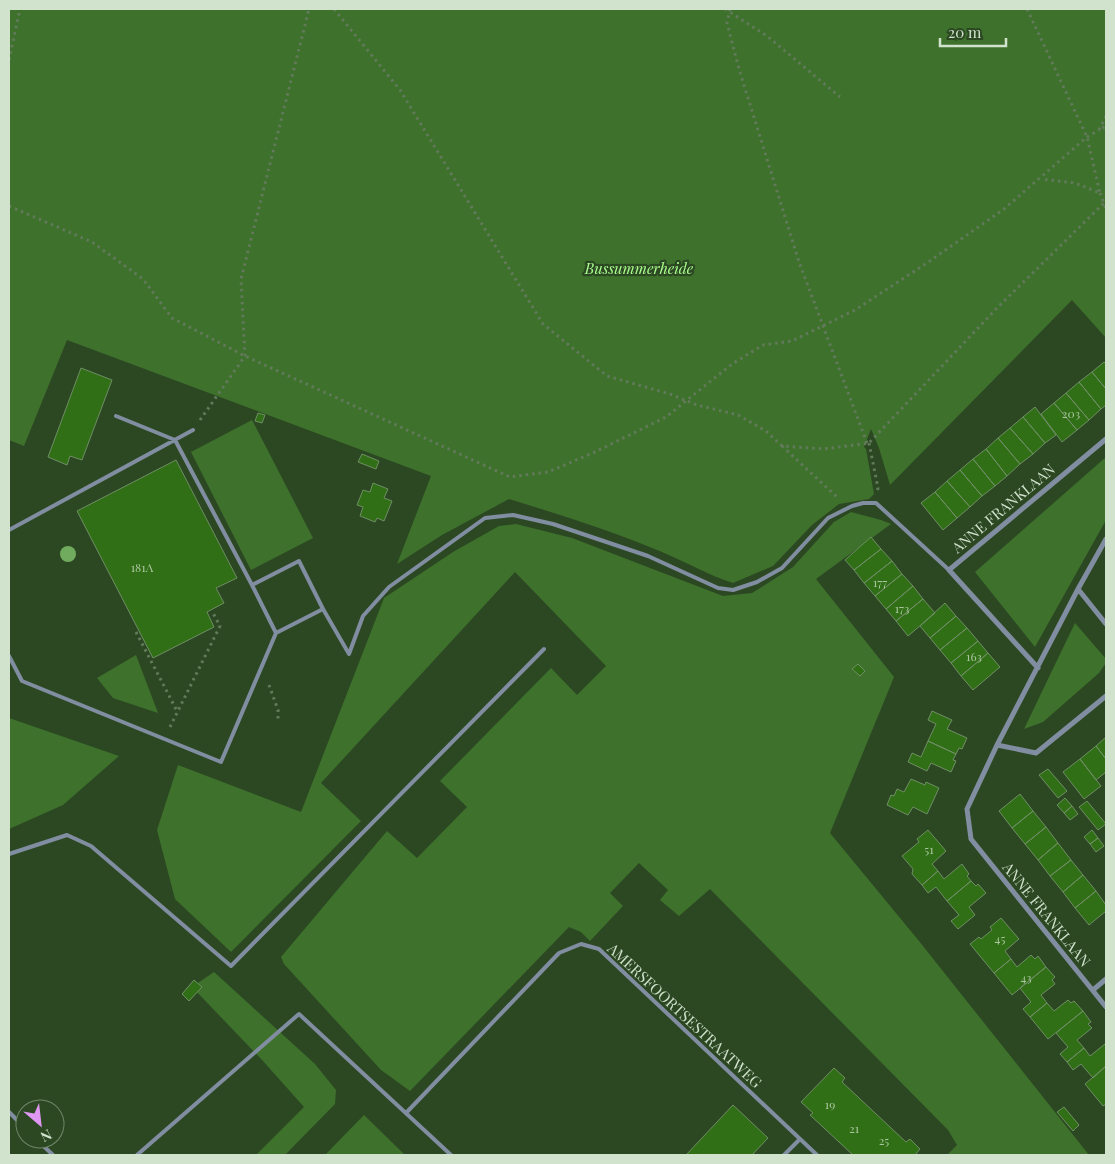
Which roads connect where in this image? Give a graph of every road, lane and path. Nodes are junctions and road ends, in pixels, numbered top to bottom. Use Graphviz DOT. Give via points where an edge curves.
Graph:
graph roads {
  1 [pos="20,9"];
  2 [pos="309,9"];
  3 [pos="334,9"];
  4 [pos="725,9"];
  5 [pos="1027,9"];
  6 [pos="730,10"];
  7 [pos="9,60"];
  8 [pos="840,97"];
  9 [pos="1106,116"];
  10 [pos="1106,126"];
  11 [pos="1099,130"];
  12 [pos="1087,137"];
  13 [pos="1040,179"];
  14 [pos="1100,193"];
  15 [pos="1104,202"];
  16 [pos="9,206"];
  17 [pos="1106,209"];
  18 [pos="823,325"];
  19 [pos="245,356"];
  20 [pos="687,400"];
  21 [pos="116,416"];
  22 [pos="193,430"];
  23 [pos="1106,439"];
  24 [pos="175,440"];
  25 [pos="868,443"];
  26 [pos="782,446"];
  27 [pos="876,503"];
  28 [pos="852,506"];
  29 [pos="9,530"];
  30 [pos="1106,539"];
  31 [pos="949,570"];
  32 [pos="252,585"];
  33 [pos="1078,588"];
  34 [pos="323,609"];
  35 [pos="213,613"];
  36 [pos="1106,624"];
  37 [pos="136,632"];
  38 [pos="276,633"];
  39 [pos="544,649"];
  40 [pos="9,656"];
  41 [pos="262,666"];
  42 [pos="1038,668"];
  43 [pos="1106,696"];
  44 [pos="177,712"];
  45 [pos="278,720"];
  46 [pos="164,739"];
  47 [pos="997,745"];
  48 [pos="9,854"];
  49 [pos="1106,979"];
  50 [pos="1092,990"];
  51 [pos="1106,1007"];
  52 [pos="406,1112"];
  53 [pos="800,1139"];
  54 [pos="137,1155"];
  55 [pos="451,1155"];
  56 [pos="784,1155"];
  57 [pos="817,1155"];
  1 -- 7 [label="path"];
  2 -- 19 [label="path" via="240,279"];
  3 -- 20 [label="path" via="400,90 543,324 607,376"];
  4 -- 6 [label="path"];
  5 -- 12 [label="path"];
  6 -- 8 [label="path" via="767,36"];
  6 -- 18 [label="path" via="727,23 739,69 799,262"];
  9 -- 11 [label="path"];
  10 -- 11 [label="path"];
  11 -- 12 [label="path"];
  12 -- 13 [label="path"];
  12 -- 14 [label="path"];
  13 -- 14 [label="path" via="1075,183"];
  13 -- 18 [label="path" via="927,263 855,310"];
  14 -- 15 [label="path"];
  15 -- 17 [label="path"];
  15 -- 25 [label="path"];
  16 -- 19 [label="path" via="92,242 142,280 172,318"];
  18 -- 20 [label="path" via="792,340 763,345 732,364"];
  18 -- 25 [label="path"];
  19 -- 20 [label="path" via="510,477 548,472 666,417"];
  19 -- 22 [label="path"];
  20 -- 26 [label="path" via="738,415 766,431"];
  21 -- 24 [label="lane"];
  22 -- 24 [label="lane"];
  23 -- 31 [label="street, ANNE FRANKLAAN"];
  24 -- 29 [label="lane"];
  24 -- 32 [label="lane"];
  25 -- 26 [label="path" via="824,450"];
  25 -- 27 [label="path" via="878,488"];
  26 -- 28 [label="path" via="834,497"];
  27 -- 28 [label="lane"];
  27 -- 31 [label="lane"];
  28 -- 34 [label="lane" via="828,518 782,568 733,590 718,588 629,549 514,515 485,518 389,587 363,616 349,654"];
  30 -- 33 [label="street, ANNE FRANKLAAN"];
  31 -- 42 [label="street, ANNE FRANKLAAN"];
  32 -- 34 [label="lane" via="299,562"];
  32 -- 38 [label="lane"];
  33 -- 36 [label="street"];
  33 -- 42 [label="street, ANNE FRANKLAAN"];
  34 -- 38 [label="lane"];
  35 -- 44 [label="path" via="220,626"];
  37 -- 44 [label="path"];
  38 -- 41 [label="lane"];
  39 -- 48 [label="lane" via="231,966 91,846 67,835"];
  40 -- 46 [label="lane" via="22,681"];
  41 -- 45 [label="path" via="278,710"];
  41 -- 46 [label="lane" via="221,762"];
  42 -- 47 [label="street, ANNE FRANKLAAN"];
  43 -- 47 [label="street" via="1036,753"];
  44 -- 46 [label="path"];
  47 -- 50 [label="street, ANNE FRANKLAAN" via="967,809 971,839"];
  49 -- 50 [label="street"];
  50 -- 51 [label="street, ANNE FRANKLAAN"];
  52 -- 53 [label="lane, AMERSFOORTSESTRAATWEG" via="559,953 581,944 599,949"];
  52 -- 54 [label="lane" via="299,1014"];
  52 -- 55 [label="lane"];
  53 -- 56 [label="lane"];
  53 -- 57 [label="lane, AMERSFOORTSESTRAATWEG"];
}
